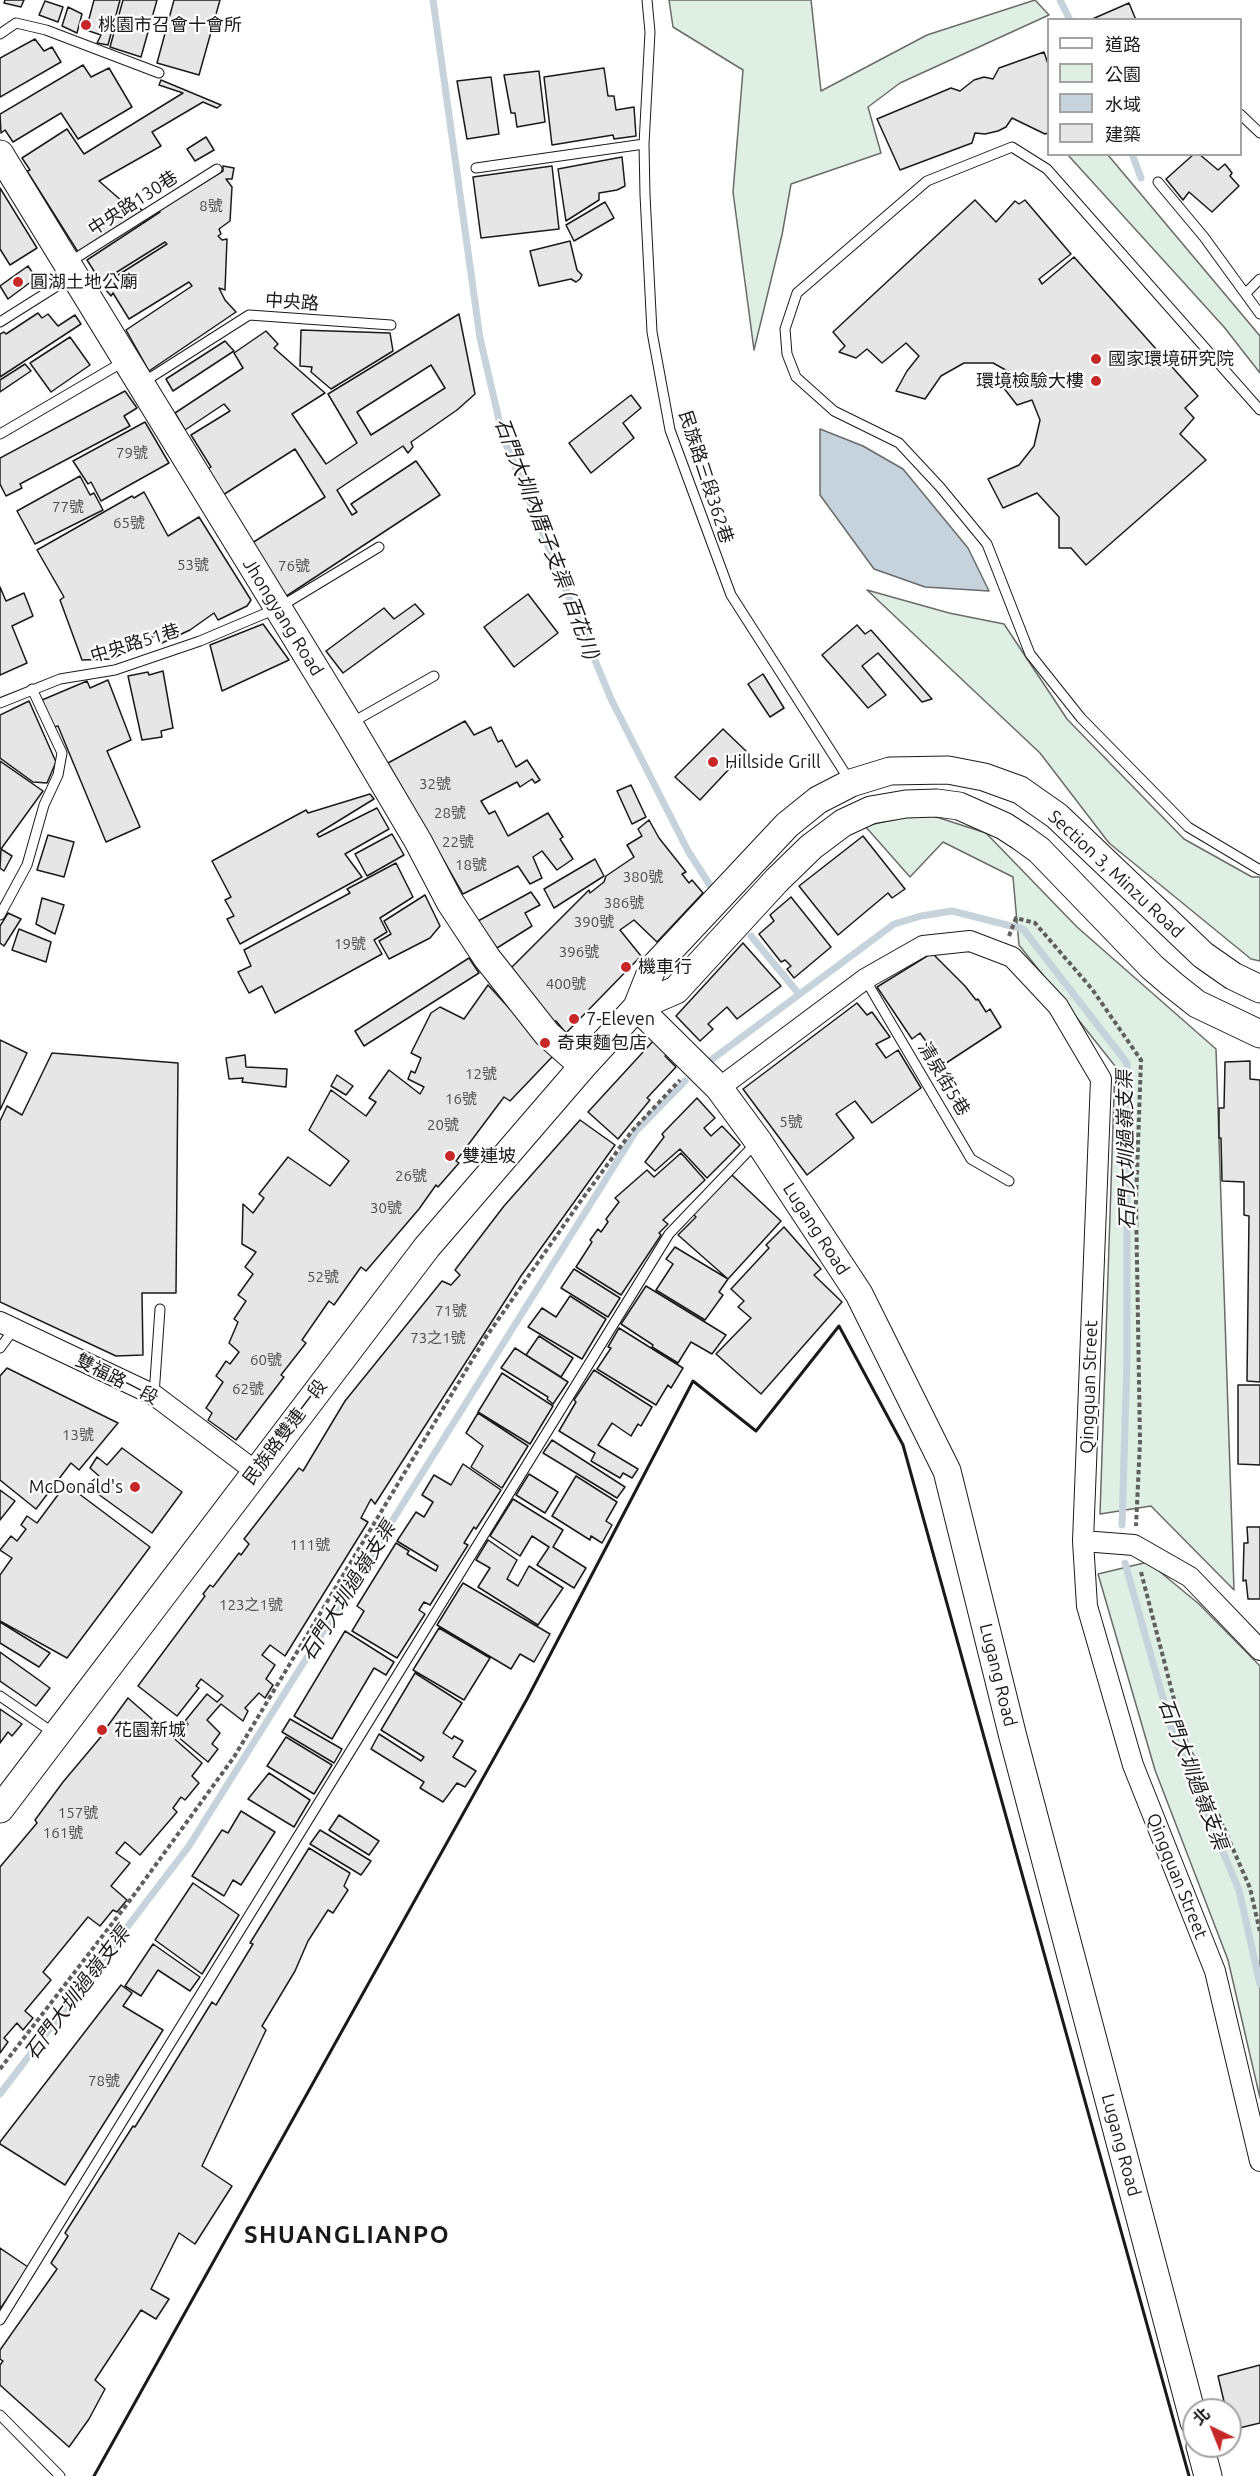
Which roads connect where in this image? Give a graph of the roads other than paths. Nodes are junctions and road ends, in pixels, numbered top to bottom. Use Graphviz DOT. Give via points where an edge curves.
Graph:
graph roads {
  1 [pos="647,0"];
  2 [pos="0,34"];
  3 [pos="159,73"];
  4 [pos="1242,116"];
  5 [pos="1260,133"];
  6 [pos="644,144"];
  7 [pos="0,154"];
  8 [pos="217,168"];
  9 [pos="476,168"];
  10 [pos="1158,182"];
  11 [pos="69,270"];
  12 [pos="1260,279"];
  13 [pos="1246,293"];
  14 [pos="1260,314"];
  15 [pos="0,322"];
  16 [pos="391,325"];
  17 [pos="125,360"];
  18 [pos="140,384"];
  19 [pos="1260,410"];
  20 [pos="0,434"];
  21 [pos="379,547"];
  22 [pos="278,608"];
  23 [pos="434,676"];
  24 [pos="32,689"];
  25 [pos="0,703"];
  26 [pos="349,724"];
  27 [pos="851,783"];
  28 [pos="1260,870"];
  29 [pos="0,915"];
  30 [pos="865,979"];
  31 [pos="1260,989"];
  32 [pos="637,1007"];
  33 [pos="1260,1034"];
  34 [pos="582,1066"];
  35 [pos="719,1088"];
  36 [pos="758,1141"];
  37 [pos="1009,1181"];
  38 [pos="160,1309"];
  39 [pos="7,1326"];
  40 [pos="0,1348"];
  41 [pos="154,1395"];
  42 [pos="255,1471"];
  43 [pos="1083,1541"];
  44 [pos="1260,1650"];
  45 [pos="0,1696"];
  46 [pos="57,1736"];
  47 [pos="0,1809"];
  48 [pos="1260,2161"];
  49 [pos="0,2320"];
  50 [pos="1188,2398"];
  51 [pos="0,2415"];
  52 [pos="1203,2458"];
  53 [pos="60,2476"];
  54 [pos="1208,2476"];
  1 -- 6 [label="lane, 民族路三段362巷" via="650,32"];
  2 -- 3 [label="lane" via="16,22"];
  4 -- 5 [label="lane"];
  6 -- 9 [label="lane"];
  6 -- 27 [label="lane, 民族路三段362巷" via="652,332 670,430 731,595"];
  7 -- 11 [label="street, Jhongyang Road"];
  8 -- 11 [label="lane, 中央路130巷"];
  10 -- 13 [label="lane"];
  11 -- 15 [label="lane, 中央路130巷"];
  11 -- 17 [label="street, Jhongyang Road"];
  12 -- 13 [label="lane"];
  13 -- 14 [label="lane"];
  16 -- 18 [label="lane, 中央路" via="249,315"];
  17 -- 18 [label="street, Jhongyang Road"];
  17 -- 20 [label="lane"];
  18 -- 22 [label="street, Jhongyang Road"];
  19 -- 28 [label="lane" via="1047,169 1012,147 927,181 797,293 785,328 787,354 796,377 834,411 899,443 987,544 1030,654 1080,718 1188,827"];
  21 -- 22 [label="lane"];
  22 -- 24 [label="lane, 中央路51巷" via="200,641 115,670 60,679"];
  22 -- 26 [label="street, Jhongyang Road"];
  23 -- 26 [label="lane"];
  24 -- 25 [label="lane, 中央路51巷"];
  24 -- 29 [label="lane" via="62,753 27,865"];
  26 -- 34 [label="street, Jhongyang Road" via="486,958 548,1034"];
  27 -- 31 [label="street, Section 3, Minzu Road" via="890,771 948,770 1020,790 1058,816 1203,955"];
  27 -- 32 [label="street, Section 3, Minzu Road" via="818,800 787,825 727,886 652,969"];
  30 -- 35 [label="street, Qingquan Street"];
  30 -- 37 [label="lane, 清泉街5巷" via="971,1159"];
  30 -- 43 [label="street, Qingquan Street" via="923,946 970,940 1012,957 1058,1006 1101,1079"];
  32 -- 33 [label="street, Section 3, Minzu Road" via="676,990 777,880 843,823 871,810 937,803 959,806 1004,826 1030,843 1173,985 1197,1004"];
  32 -- 34 [label="street, Section 3, Minzu Road"];
  32 -- 35 [label="street, Lugang Road"];
  34 -- 42 [label="street, 民族路雙連一段" via="427,1248"];
  35 -- 36 [label="street, Lugang Road"];
  36 -- 49 [label="lane" via="669,1234"];
  36 -- 50 [label="street, Lugang Road" via="859,1294 947,1471"];
  38 -- 41 [label="lane"];
  39 -- 40 [label="lane"];
  39 -- 41 [label="street, 雙福路一段"];
  41 -- 42 [label="street, 雙福路一段"];
  42 -- 46 [label="street, 民族路雙連一段"];
  43 -- 44 [label="street" via="1134,1545 1190,1576"];
  43 -- 48 [label="street, Qingquan Street" via="1087,1606 1133,1765 1215,1971"];
  45 -- 46 [label="lane"];
  46 -- 47 [label="street, 民族路雙連一段"];
  51 -- 53 [label="lane"];
  52 -- 54 [label="street"];
}
